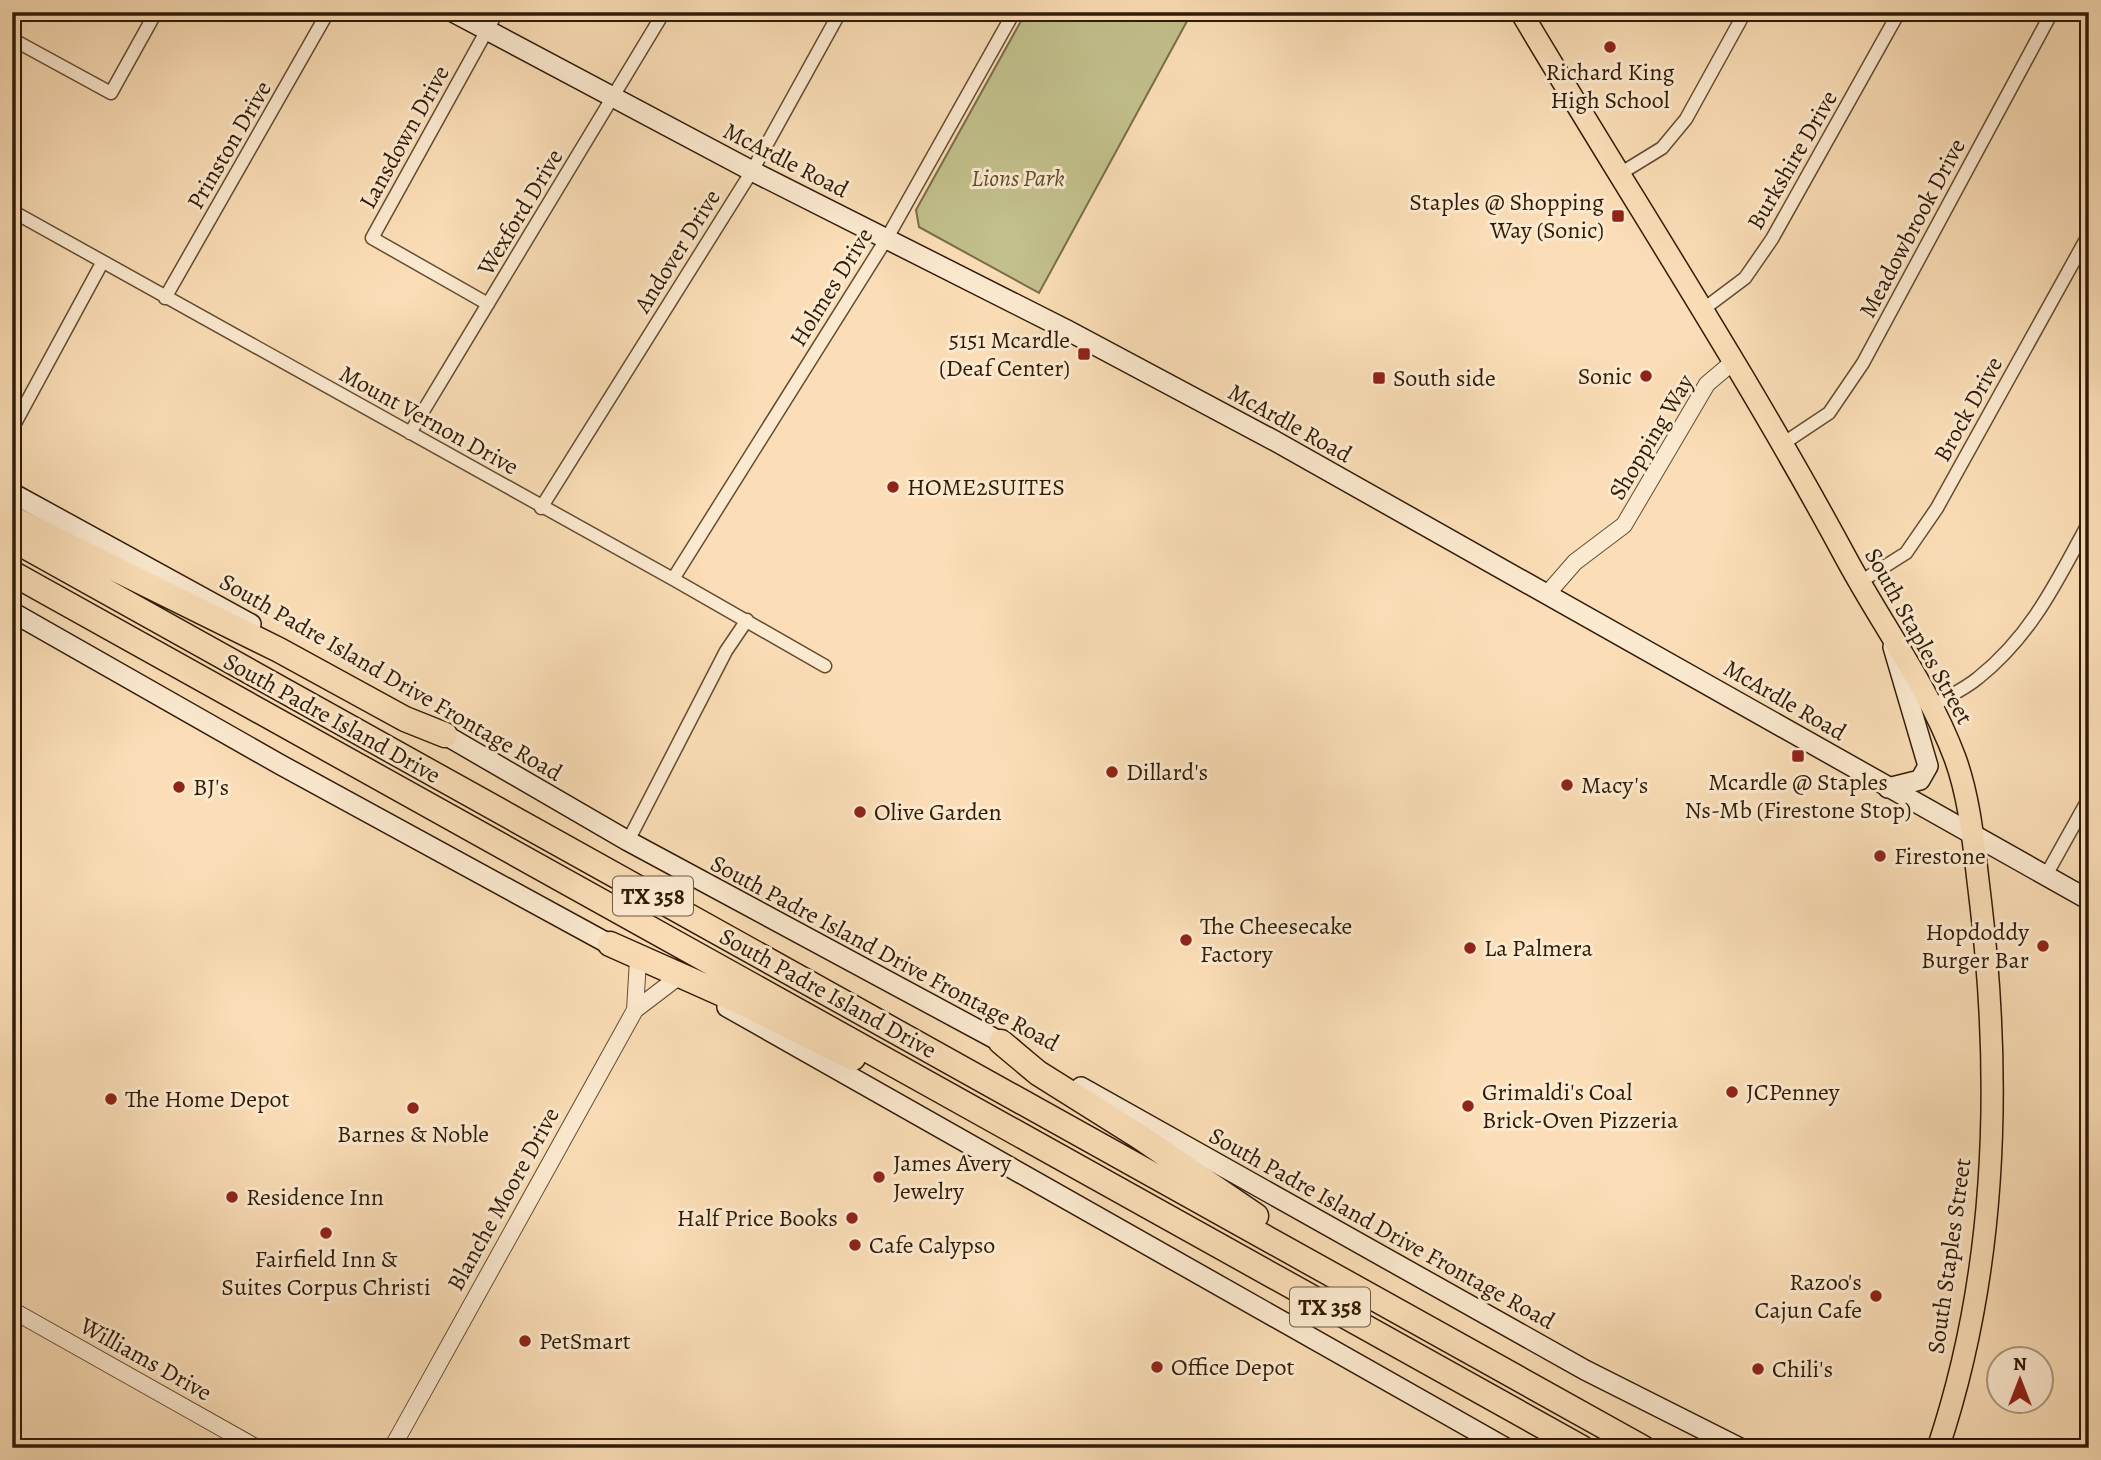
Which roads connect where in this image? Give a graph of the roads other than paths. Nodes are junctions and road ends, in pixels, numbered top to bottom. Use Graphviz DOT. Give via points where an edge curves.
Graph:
graph roads {
  1 [pos="156,12"];
  2 [pos="328,12"];
  3 [pos="453,12"];
  4 [pos="497,12"];
  5 [pos="664,12"];
  6 [pos="840,12"];
  7 [pos="1013,12"];
  8 [pos="1521,12"];
  9 [pos="1745,12"];
  10 [pos="1899,12"];
  11 [pos="2052,12"];
  12 [pos="487,32"];
  13 [pos="12,39"];
  14 [pos="615,97"];
  15 [pos="752,171"];
  16 [pos="1618,174"];
  17 [pos="12,211"];
  18 [pos="2089,234"];
  19 [pos="887,238"];
  20 [pos="102,263"];
  21 [pos="165,298"];
  22 [pos="488,304"];
  23 [pos="1701,311"];
  24 [pos="1733,362"];
  25 [pos="12,429"];
  26 [pos="410,433"];
  27 [pos="1784,443"];
  28 [pos="12,493"];
  29 [pos="541,508"];
  30 [pos="12,517"];
  31 [pos="2089,522"];
  32 [pos="12,539"];
  33 [pos="12,573"];
  34 [pos="673,579"];
  35 [pos="1860,582"];
  36 [pos="1548,593"];
  37 [pos="12,612"];
  38 [pos="747,620"];
  39 [pos="1887,628"];
  40 [pos="825,666"];
  41 [pos="1932,706"];
  42 [pos="445,735"];
  43 [pos="1888,788"];
  44 [pos="2089,798"];
  45 [pos="1972,835"];
  46 [pos="628,841"];
  47 [pos="2045,877"];
  48 [pos="2089,900"];
  49 [pos="610,944"];
  50 [pos="638,960"];
  51 [pos="677,978"];
  52 [pos="635,1010"];
  53 [pos="1001,1042"];
  54 [pos="1011,1127"];
  55 [pos="1294,1253"];
  56 [pos="12,1310"];
  57 [pos="257,1448"];
  58 [pos="392,1448"];
  59 [pos="1506,1448"];
  60 [pos="1582,1448"];
  61 [pos="1643,1448"];
  62 [pos="1740,1448"];
  63 [pos="1938,1448"];
  1 -- 13 [label="street" via="111,93"];
  2 -- 21 [label="street, Prinston Drive"];
  3 -- 12 [label="main road, McArdle Road"];
  4 -- 12 [label="street, Lansdown Drive"];
  5 -- 14 [label="street, Wexford Drive"];
  6 -- 15 [label="street, Andover Drive"];
  7 -- 19 [label="street, Holmes Drive"];
  8 -- 16 [label="main road, South Staples Street"];
  9 -- 16 [label="street" via="1686,119 1662,148"];
  10 -- 23 [label="street, Burkshire Drive" via="1772,239 1745,278"];
  11 -- 27 [label="street, Meadowbrook Drive" via="1863,363 1829,413"];
  12 -- 14 [label="main road, McArdle Road"];
  12 -- 22 [label="street, Lansdown Drive" via="372,238"];
  14 -- 15 [label="main road, McArdle Road"];
  14 -- 22 [label="street, Wexford Drive"];
  15 -- 19 [label="main road, McArdle Road"];
  15 -- 29 [label="street, Andover Drive"];
  16 -- 23 [label="main road, South Staples Street"];
  17 -- 20 [label="street, Mount Vernon Drive"];
  18 -- 35 [label="street, Brock Drive" via="1937,508 1906,553"];
  19 -- 34 [label="street, Holmes Drive"];
  19 -- 36 [label="main road, McArdle Road" via="1234,419"];
  20 -- 21 [label="street, Mount Vernon Drive"];
  20 -- 25 [label="street"];
  21 -- 26 [label="street, Mount Vernon Drive"];
  22 -- 26 [label="street, Wexford Drive"];
  23 -- 24 [label="main road, South Staples Street"];
  24 -- 27 [label="main road, South Staples Street"];
  24 -- 36 [label="street, Shopping Way" via="1707,384 1624,525 1575,562"];
  26 -- 29 [label="street, Mount Vernon Drive"];
  27 -- 35 [label="main road, South Staples Street"];
  28 -- 42 [label="main road, South Padre Island Drive Frontage Road"];
  29 -- 34 [label="street, Mount Vernon Drive"];
  30 -- 42 [label="highway" via="279,650 405,719"];
  31 -- 41 [label="street" via="2036,618 2007,654 1976,680"];
  32 -- 55 [label="highway, South Padre Island Drive / TX 358"];
  33 -- 54 [label="highway, South Padre Island Drive / TX 358"];
  34 -- 38 [label="street, Mount Vernon Drive"];
  35 -- 39 [label="main road, South Staples Street"];
  36 -- 43 [label="main road, McArdle Road"];
  37 -- 49 [label="main road"];
  38 -- 40 [label="street, Mount Vernon Drive"];
  38 -- 46 [label="street" via="726,651"];
  39 -- 41 [label="main road, South Staples Street"];
  39 -- 43 [label="main road" via="1928,766 1913,784"];
  41 -- 45 [label="main road, South Staples Street" via="1963,784"];
  42 -- 46 [label="main road, South Padre Island Drive Frontage Road"];
  43 -- 45 [label="main road, McArdle Road"];
  44 -- 47 [label="street"];
  45 -- 47 [label="main road, McArdle Road"];
  45 -- 63 [label="main road, South Staples Street" via="1990,986 1990,1165 1969,1328"];
  46 -- 53 [label="main road, South Padre Island Drive Frontage Road"];
  47 -- 48 [label="main road, McArdle Road"];
  49 -- 50 [label="main road"];
  49 -- 54 [label="highway" via="747,1004 947,1105"];
  50 -- 51 [label="main road"];
  50 -- 52 [label="street, Blanche Moore Drive"];
  51 -- 52 [label="street, Blanche Moore Drive"];
  51 -- 59 [label="main road"];
  52 -- 58 [label="street, Blanche Moore Drive"];
  53 -- 55 [label="highway" via="1038,1073 1267,1223"];
  53 -- 62 [label="main road, South Padre Island Drive Frontage Road" via="1585,1370"];
  54 -- 60 [label="highway, South Padre Island Drive / TX 358"];
  55 -- 61 [label="highway, South Padre Island Drive / TX 358"];
  56 -- 57 [label="street, Williams Drive"];
}
